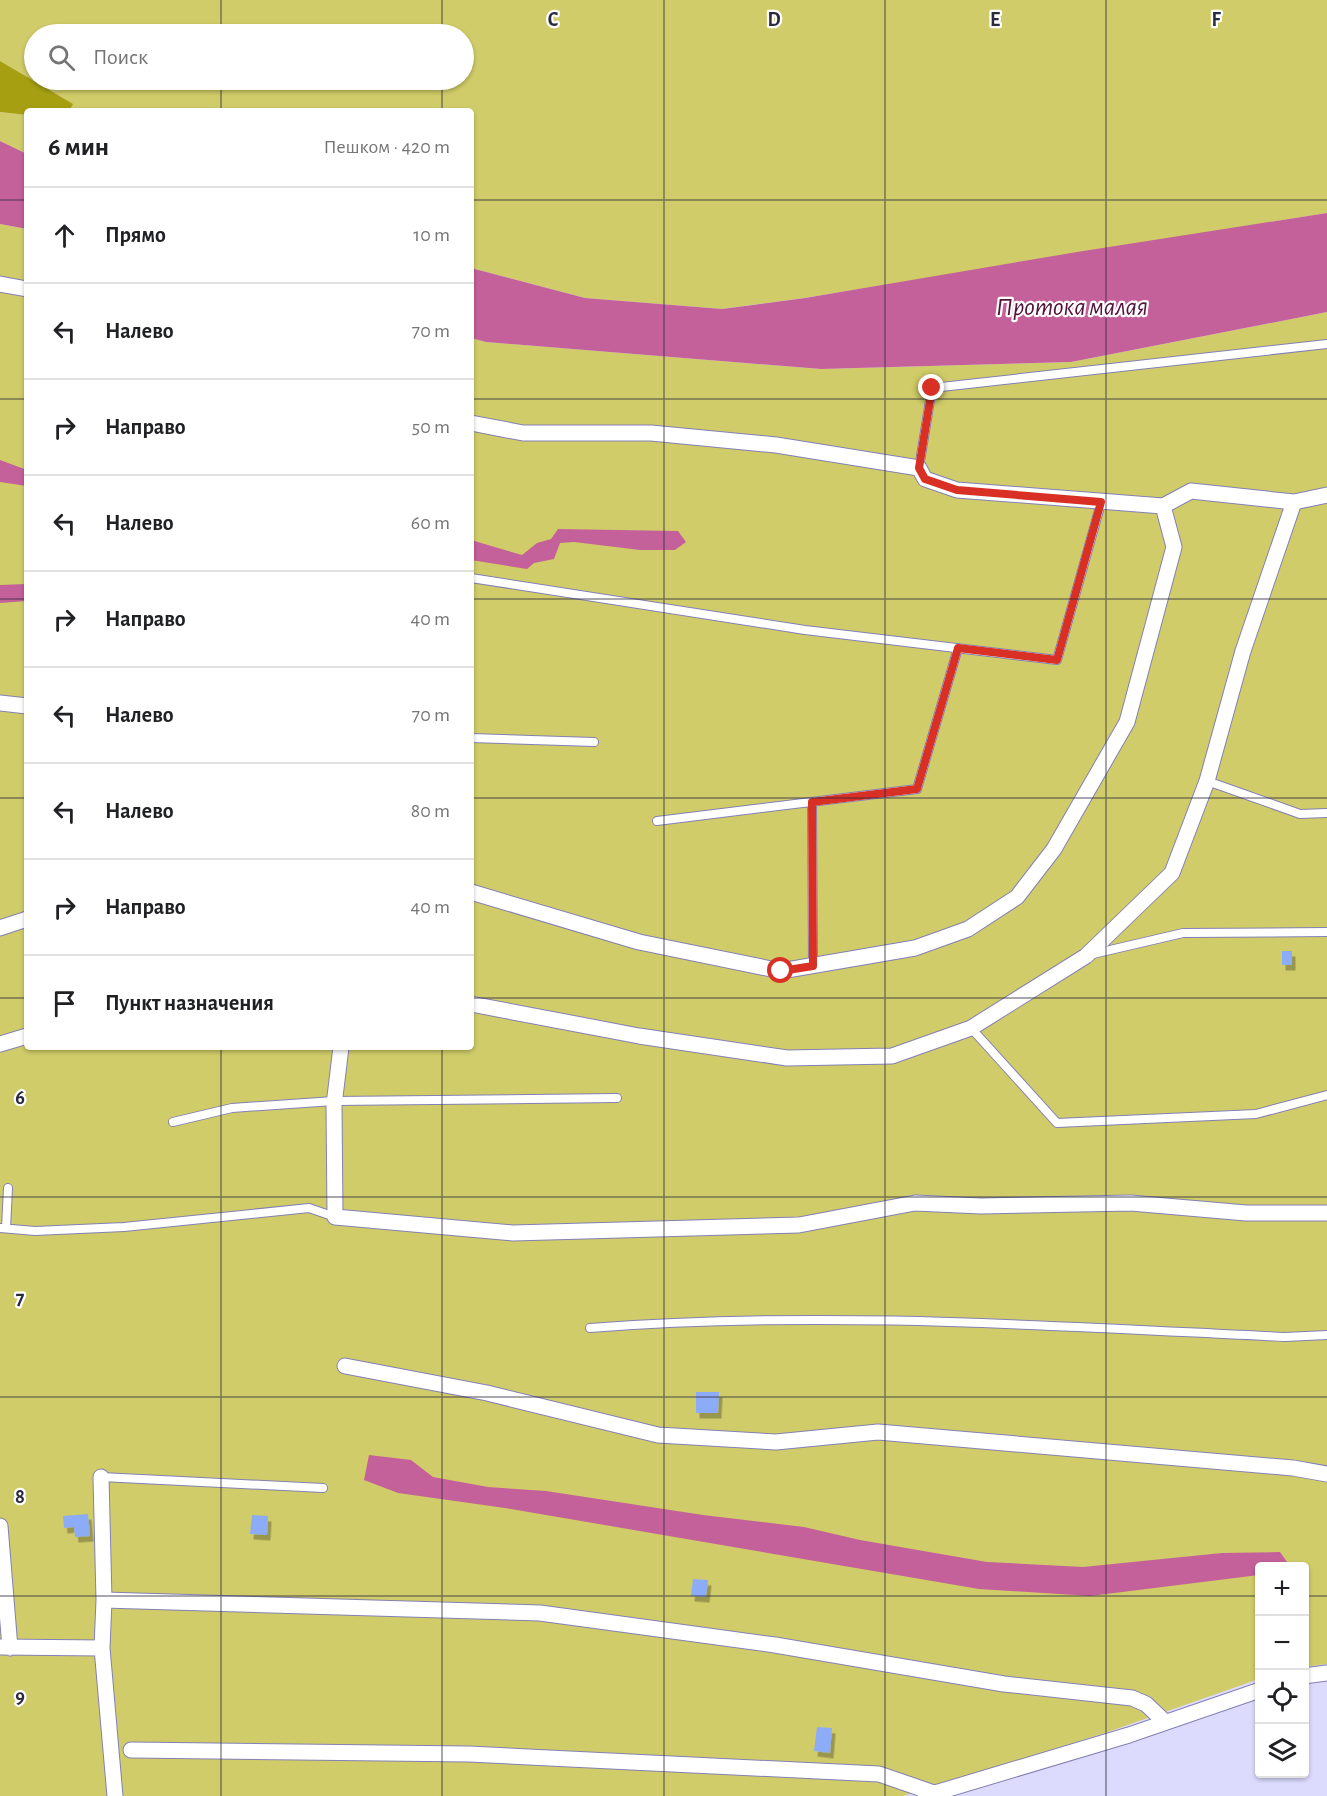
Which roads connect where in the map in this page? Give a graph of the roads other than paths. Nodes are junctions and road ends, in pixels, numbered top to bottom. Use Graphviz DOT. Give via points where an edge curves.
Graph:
graph roads {
  1 [pos="0,284"];
  2 [pos="24,288"];
  3 [pos="1327,344"];
  4 [pos="474,424"];
  5 [pos="919,468"];
  6 [pos="1327,495"];
  7 [pos="1101,502"];
  8 [pos="1294,502"];
  9 [pos="1163,506"];
  10 [pos="474,578"];
  11 [pos="958,648"];
  12 [pos="0,703"];
  13 [pos="24,706"];
  14 [pos="474,738"];
  15 [pos="594,742"];
  16 [pos="1207,781"];
  17 [pos="812,802"];
  18 [pos="1327,813"];
  19 [pos="657,821"];
  20 [pos="474,893"];
  21 [pos="24,920"];
  22 [pos="0,928"];
  23 [pos="1327,932"];
  24 [pos="1086,956"];
  25 [pos="813,966"];
  26 [pos="474,1005"];
  27 [pos="971,1028"];
  28 [pos="24,1037"];
  29 [pos="0,1044"];
  30 [pos="342,1050"];
  31 [pos="1327,1095"];
  32 [pos="617,1098"];
  33 [pos="334,1101"];
  34 [pos="173,1122"];
  35 [pos="8,1188"];
  36 [pos="1327,1213"];
  37 [pos="334,1217"];
  38 [pos="3,1228"];
  39 [pos="590,1328"];
  40 [pos="1327,1335"];
  41 [pos="345,1366"];
  42 [pos="1327,1474"];
  43 [pos="101,1477"];
  44 [pos="323,1488"];
  45 [pos="0,1526"];
  46 [pos="104,1600"];
  47 [pos="5,1647"];
  48 [pos="102,1648"];
  49 [pos="1327,1673"];
  50 [pos="1309,1675"];
  51 [pos="1255,1692"];
  52 [pos="1165,1722"];
  53 [pos="131,1750"];
  54 [pos="929,1794"];
  55 [pos="115,1796"];
  1 -- 2 [label="street"];
  3 -- 5 [label="lane" via="932,388"];
  4 -- 5 [label="street" via="523,433 651,433 776,445"];
  5 -- 7 [label="street" via="925,479 957,490"];
  6 -- 8 [label="street"];
  7 -- 9 [label="street"];
  7 -- 11 [label="lane" via="1057,660"];
  8 -- 9 [label="street" via="1191,491"];
  8 -- 16 [label="street" via="1243,651"];
  9 -- 25 [label="street" via="1174,547 1127,722 1054,849 1017,897 968,929 915,948"];
  10 -- 11 [label="lane" via="805,630"];
  11 -- 17 [label="lane" via="917,789"];
  12 -- 13 [label="street"];
  14 -- 15 [label="lane"];
  16 -- 18 [label="lane" via="1300,814"];
  16 -- 24 [label="street" via="1172,873"];
  17 -- 19 [label="lane"];
  17 -- 25 [label="lane"];
  20 -- 25 [label="street" via="639,942 781,971"];
  21 -- 22 [label="street"];
  23 -- 24 [label="lane" via="1184,933"];
  24 -- 27 [label="street"];
  26 -- 27 [label="street" via="639,1036 786,1058 892,1056"];
  27 -- 31 [label="lane" via="1057,1123 1256,1114"];
  28 -- 29 [label="street"];
  30 -- 33 [label="street"];
  32 -- 33 [label="lane"];
  33 -- 34 [label="lane" via="232,1108"];
  33 -- 37 [label="street"];
  35 -- 38 [label="lane"];
  36 -- 37 [label="street" via="1246,1212 1131,1203 915,1203 799,1225 513,1233"];
  37 -- 38 [label="lane" via="309,1208 124,1227 35,1232"];
  39 -- 40 [label="lane" via="712,1321 890,1319 1285,1337"];
  41 -- 42 [label="street" via="487,1393 658,1435 776,1442 878,1432"];
  43 -- 44 [label="lane"];
  43 -- 46 [label="street"];
  45 -- 47 [label="street"];
  46 -- 48 [label="street"];
  46 -- 52 [label="street" via="540,1613 775,1645 1004,1684 1132,1698 1146,1704"];
  47 -- 48 [label="street"];
  48 -- 55 [label="street"];
  49 -- 50 [label="street"];
  51 -- 52 [label="street"];
  52 -- 54 [label="street"];
  53 -- 54 [label="street" via="469,1754 879,1773"];
}
